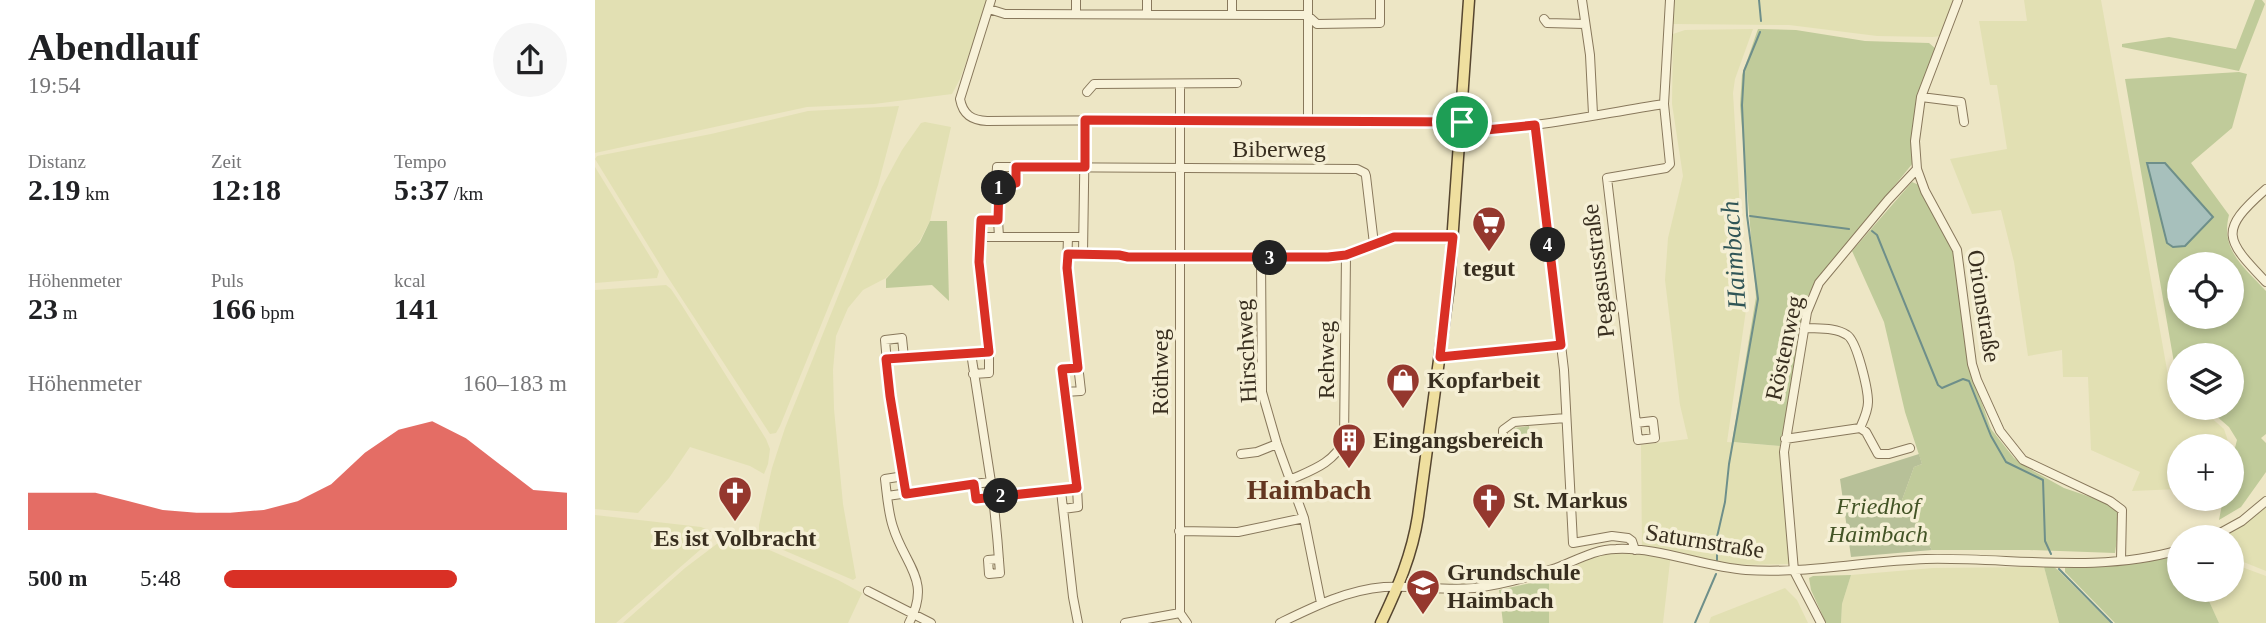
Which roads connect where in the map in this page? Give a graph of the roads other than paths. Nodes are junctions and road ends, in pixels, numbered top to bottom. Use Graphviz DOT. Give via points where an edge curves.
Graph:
graph roads {
  1 [pos="1076,0"];
  2 [pos="1147,0"];
  3 [pos="1232,0"];
  4 [pos="1307,0"];
  5 [pos="1380,0"];
  6 [pos="1469,0"];
  7 [pos="1582,0"];
  8 [pos="1670,0"];
  9 [pos="1958,0"];
  10 [pos="990,4"];
  11 [pos="1147,13"];
  12 [pos="1076,14"];
  13 [pos="1231,14"];
  14 [pos="1307,15"];
  15 [pos="1544,19"];
  16 [pos="1585,24"];
  17 [pos="1237,83"];
  18 [pos="1180,84"];
  19 [pos="1087,92"];
  20 [pos="1921,97"];
  21 [pos="1664,104"];
  22 [pos="1593,114"];
  23 [pos="1085,120"];
  24 [pos="1181,120"];
  25 [pos="1308,121"];
  26 [pos="1964,122"];
  27 [pos="1535,125"];
  28 [pos="1461,126"];
  29 [pos="1016,167"];
  30 [pos="1085,167"];
  31 [pos="1180,169"];
  32 [pos="1917,169"];
  33 [pos="999,184"];
  34 [pos="2266,189"];
  35 [pos="998,220"];
  36 [pos="981,237"];
  37 [pos="999,237"];
  38 [pos="1068,237"];
  39 [pos="1083,237"];
  40 [pos="1453,237"];
  41 [pos="1374,244"];
  42 [pos="1083,253"];
  43 [pos="1068,254"];
  44 [pos="1346,255"];
  45 [pos="1180,257"];
  46 [pos="1261,258"];
  47 [pos="2266,282"];
  48 [pos="1804,328"];
  49 [pos="1561,345"];
  50 [pos="989,352"];
  51 [pos="971,353"];
  52 [pos="1440,357"];
  53 [pos="904,358"];
  54 [pos="886,359"];
  55 [pos="1078,368"];
  56 [pos="973,374"];
  57 [pos="1065,392"];
  58 [pos="1566,418"];
  59 [pos="1636,423"];
  60 [pos="1860,428"];
  61 [pos="1785,439"];
  62 [pos="1503,441"];
  63 [pos="1277,444"];
  64 [pos="1910,448"];
  65 [pos="1241,454"];
  66 [pos="904,476"];
  67 [pos="1292,479"];
  68 [pos="991,482"];
  69 [pos="974,484"];
  70 [pos="1077,488"];
  71 [pos="1061,491"];
  72 [pos="906,494"];
  73 [pos="887,496"];
  74 [pos="993,497"];
  75 [pos="2266,501"];
  76 [pos="1063,509"];
  77 [pos="1304,518"];
  78 [pos="2235,525"];
  79 [pos="1179,531"];
  80 [pos="1636,550"];
  81 [pos="2167,552"];
  82 [pos="999,559"];
  83 [pos="2120,560"];
  84 [pos="1794,570"];
  85 [pos="1398,587"];
  86 [pos="868,591"];
  87 [pos="1321,603"];
  88 [pos="1180,613"];
  89 [pos="914,614"];
  90 [pos="909,623"];
  91 [pos="931,623"];
  92 [pos="1078,623"];
  93 [pos="1125,623"];
  94 [pos="1187,623"];
  95 [pos="1280,623"];
  96 [pos="1381,623"];
  97 [pos="1821,623"];
  1 -- 12 [label="street"];
  2 -- 11 [label="street"];
  3 -- 13 [label="street"];
  4 -- 14 [label="street"];
  5 -- 14 [label="street" via="1380,23 1317,24"];
  6 -- 28 [label="main road"];
  7 -- 16 [label="street"];
  8 -- 21 [label="street"];
  9 -- 20 [label="street, Orionstraße"];
  10 -- 12 [label="street" via="1005,14"];
  10 -- 23 [label="street" via="961,92 964,112 981,120"];
  11 -- 12 [label="street"];
  11 -- 13 [label="street"];
  13 -- 14 [label="street"];
  14 -- 25 [label="street"];
  15 -- 16 [label="street"];
  16 -- 22 [label="street"];
  17 -- 18 [label="street"];
  18 -- 19 [label="street" via="1094,84"];
  18 -- 24 [label="street, Röthweg"];
  20 -- 26 [label="street" via="1961,102"];
  20 -- 32 [label="street, Orionstraße" via="1915,141"];
  21 -- 22 [label="street"];
  21 -- 59 [label="street, Pegasusstraße" via="1669,166 1607,178"];
  22 -- 27 [label="street"];
  23 -- 24 [label="street"];
  23 -- 30 [label="street"];
  24 -- 25 [label="street"];
  24 -- 31 [label="street, Röthweg"];
  25 -- 28 [label="street"];
  27 -- 28 [label="street" via="1486,130"];
  27 -- 49 [label="street"];
  28 -- 40 [label="main road"];
  29 -- 30 [label="street, Biberweg"];
  29 -- 33 [label="street" via="1016,183"];
  29 -- 33 [label="street" via="997,167"];
  30 -- 31 [label="street, Biberweg"];
  30 -- 39 [label="street"];
  31 -- 41 [label="street, Biberweg" via="1361,170 1366,176"];
  31 -- 45 [label="street, Röthweg"];
  32 -- 48 [label="street, Röstenweg" via="1819,283"];
  32 -- 83 [label="street, Orionstraße" via="1929,202 1957,250 1972,364 1995,422 2023,460 2119,506 2124,515"];
  33 -- 35 [label="street"];
  34 -- 47 [label="street" via="2242,210 2231,233 2244,259"];
  35 -- 36 [label="street" via="981,220"];
  35 -- 37 [label="street"];
  36 -- 37 [label="street"];
  36 -- 50 [label="street" via="979,262"];
  37 -- 38 [label="street"];
  38 -- 39 [label="street"];
  38 -- 43 [label="street"];
  39 -- 42 [label="street"];
  40 -- 41 [label="street" via="1403,236"];
  40 -- 52 [label="main road"];
  41 -- 44 [label="street"];
  42 -- 43 [label="street"];
  42 -- 45 [label="street"];
  43 -- 55 [label="street"];
  44 -- 46 [label="street"];
  44 -- 67 [label="street, Rehweg" via="1344,440 1329,461"];
  45 -- 46 [label="street"];
  45 -- 79 [label="street, Röthweg"];
  46 -- 63 [label="street, Hirschweg" via="1262,392"];
  48 -- 60 [label="street" via="1838,330 1851,337 1868,400"];
  48 -- 61 [label="street, Röstenweg"];
  49 -- 52 [label="street"];
  49 -- 58 [label="street"];
  50 -- 51 [label="street"];
  50 -- 56 [label="street" via="989,373"];
  51 -- 53 [label="street"];
  51 -- 56 [label="street"];
  52 -- 85 [label="main road" via="1415,534"];
  53 -- 54 [label="street"];
  53 -- 54 [label="street" via="902,338 885,340"];
  54 -- 66 [label="street"];
  55 -- 57 [label="street" via="1062,369"];
  55 -- 57 [label="street" via="1081,391"];
  56 -- 68 [label="street"];
  57 -- 70 [label="street"];
  58 -- 62 [label="street" via="1514,422 1503,430"];
  58 -- 80 [label="street" via="1573,543 1620,537 1632,541"];
  60 -- 61 [label="street"];
  60 -- 64 [label="street" via="1878,454"];
  61 -- 84 [label="street, Röstenweg"];
  63 -- 65 [label="street"];
  63 -- 67 [label="street, Hirschweg"];
  66 -- 72 [label="street"];
  66 -- 73 [label="street" via="885,479"];
  67 -- 77 [label="street, Hirschweg"];
  68 -- 69 [label="street"];
  68 -- 74 [label="street"];
  69 -- 72 [label="street"];
  69 -- 74 [label="street" via="976,499"];
  70 -- 71 [label="street"];
  70 -- 76 [label="street" via="1079,507"];
  71 -- 74 [label="street"];
  71 -- 76 [label="street"];
  72 -- 73 [label="street"];
  73 -- 89 [label="street" via="893,528 917,576"];
  74 -- 82 [label="street"];
  75 -- 78 [label="street"];
  76 -- 92 [label="street"];
  77 -- 79 [label="street" via="1238,532"];
  77 -- 87 [label="street, Hirschweg"];
  79 -- 88 [label="street, Röthweg"];
  80 -- 84 [label="street, Saturnstraße" via="1741,570"];
  80 -- 85 [label="street, Saturnstraße" via="1605,550 1520,579 1478,587"];
  81 -- 83 [label="street, Saturnstraße"];
  83 -- 84 [label="street, Saturnstraße" via="1929,559"];
  84 -- 97 [label="street"];
  85 -- 87 [label="street, Saturnstraße"];
  85 -- 96 [label="main road"];
  86 -- 89 [label="street"];
  87 -- 95 [label="street, Saturnstraße"];
  88 -- 93 [label="street"];
  88 -- 94 [label="street"];
  89 -- 90 [label="street"];
  89 -- 91 [label="street"];
}
